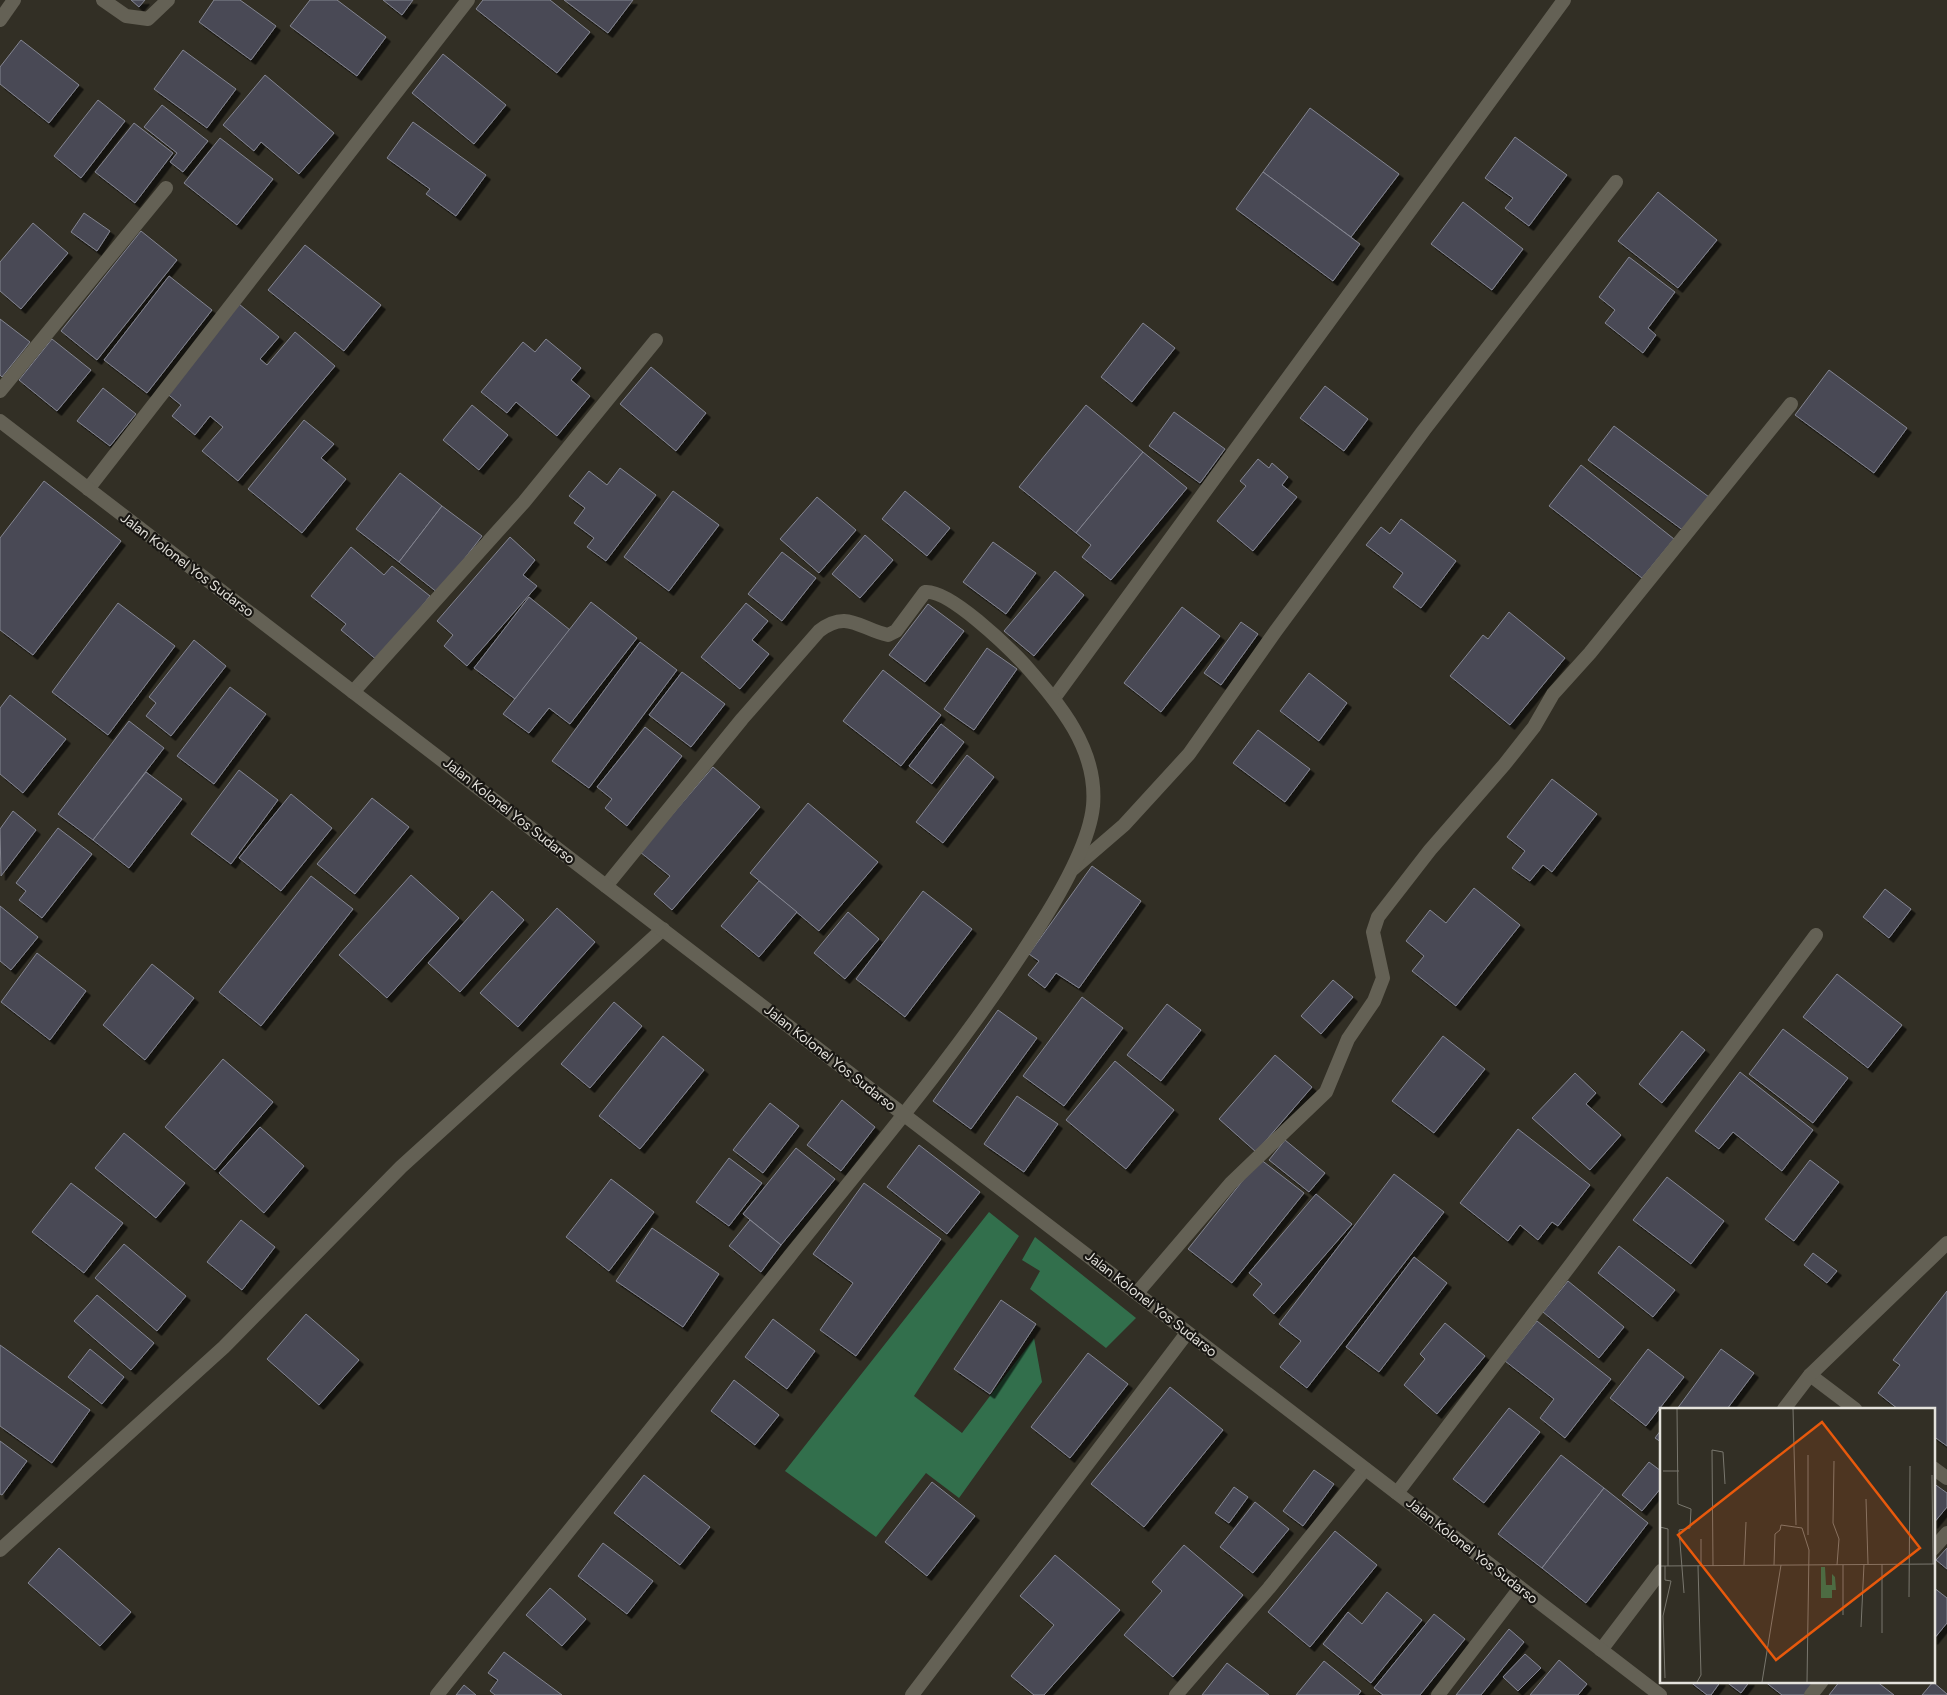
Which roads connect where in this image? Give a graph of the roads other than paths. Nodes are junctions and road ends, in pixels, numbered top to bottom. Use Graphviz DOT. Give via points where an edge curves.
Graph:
graph roads {
  1 [pos="14,0"];
  2 [pos="103,0"];
  3 [pos="168,0"];
  4 [pos="468,0"];
  5 [pos="1564,0"];
  6 [pos="0,20"];
  7 [pos="1616,182"];
  8 [pos="166,188"];
  9 [pos="656,340"];
  10 [pos="0,391"];
  11 [pos="1791,404"];
  12 [pos="0,420"];
  13 [pos="88,489"];
  14 [pos="353,692"];
  15 [pos="1054,698"];
  16 [pos="1073,869"];
  17 [pos="606,886"];
  18 [pos="663,929"];
  19 [pos="1816,935"];
  20 [pos="904,1114"];
  21 [pos="1947,1243"];
  22 [pos="1137,1293"];
  23 [pos="1187,1332"];
  24 [pos="1810,1375"];
  25 [pos="1785,1408"];
  26 [pos="1853,1408"];
  27 [pos="1365,1469"];
  28 [pos="1934,1469"];
  29 [pos="1947,1478"];
  30 [pos="1397,1493"];
  31 [pos="1947,1533"];
  32 [pos="1934,1548"];
  33 [pos="0,1550"];
  34 [pos="1660,1572"];
  35 [pos="1520,1588"];
  36 [pos="1601,1650"];
  37 [pos="1821,1682"];
  38 [pos="437,1695"];
  39 [pos="912,1695"];
  40 [pos="1176,1695"];
  41 [pos="1438,1695"];
  42 [pos="1660,1695"];
  43 [pos="1811,1695"];
  1 -- 6 [label="street"];
  2 -- 3 [label="street" via="126,16 148,19"];
  4 -- 13 [label="street"];
  5 -- 15 [label="street"];
  7 -- 16 [label="street" via="1424,430 1189,754 1124,825"];
  8 -- 10 [label="street"];
  9 -- 14 [label="street" via="524,502"];
  11 -- 22 [label="street" via="1590,653 1553,694 1516,750 1430,850 1378,917 1372,932 1383,978 1374,1001 1348,1039 1326,1092 1231,1183"];
  12 -- 13 [label="street, Jalan Kolonel Yos Sudarso"];
  13 -- 14 [label="street, Jalan Kolonel Yos Sudarso"];
  14 -- 17 [label="street, Jalan Kolonel Yos Sudarso"];
  15 -- 16 [label="street" via="1066,713 1088,758 1093,804"];
  15 -- 17 [label="street" via="1009,647 940,593 925,592 896,631 888,635 849,620 834,622 820,631 742,719"];
  16 -- 20 [label="street" via="1003,984"];
  17 -- 18 [label="street, Jalan Kolonel Yos Sudarso"];
  18 -- 20 [label="street, Jalan Kolonel Yos Sudarso"];
  18 -- 33 [label="street" via="401,1167 224,1347"];
  19 -- 30 [label="street"];
  20 -- 22 [label="street, Jalan Kolonel Yos Sudarso"];
  20 -- 38 [label="street"];
  21 -- 24 [label="street"];
  22 -- 23 [label="street, Jalan Kolonel Yos Sudarso"];
  23 -- 27 [label="street, Jalan Kolonel Yos Sudarso"];
  23 -- 39 [label="street"];
  24 -- 25 [label="street"];
  24 -- 26 [label="street"];
  27 -- 30 [label="street, Jalan Kolonel Yos Sudarso"];
  27 -- 40 [label="street" via="1269,1588"];
  28 -- 29 [label="street"];
  30 -- 35 [label="street, Jalan Kolonel Yos Sudarso"];
  31 -- 32 [label="street"];
  34 -- 36 [label="street"];
  35 -- 36 [label="street, Jalan Kolonel Yos Sudarso"];
  35 -- 41 [label="street"];
  36 -- 42 [label="street, Jalan Kolonel Yos Sudarso"];
  37 -- 43 [label="street"];
}
